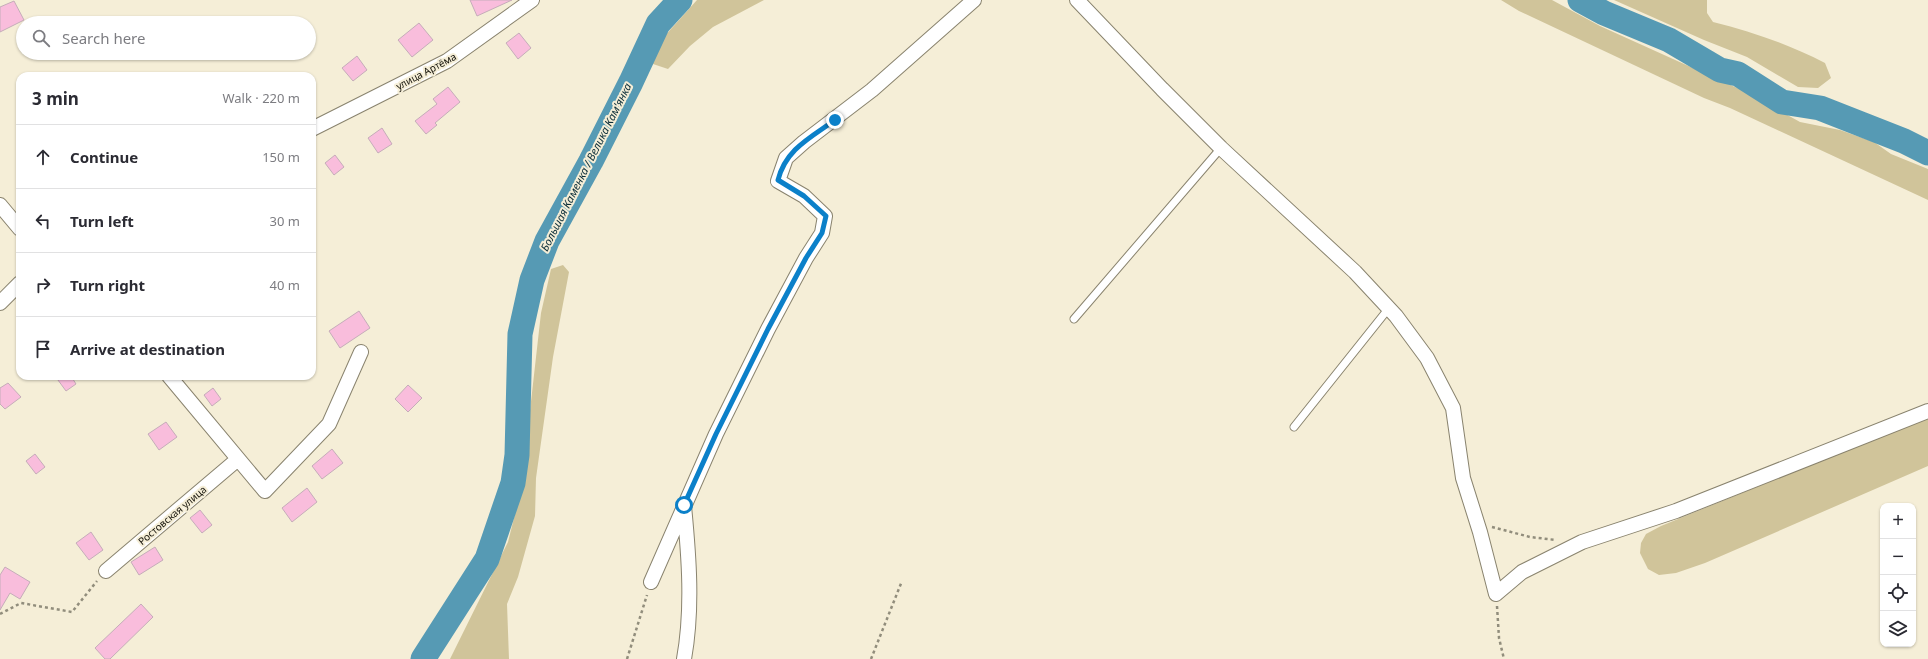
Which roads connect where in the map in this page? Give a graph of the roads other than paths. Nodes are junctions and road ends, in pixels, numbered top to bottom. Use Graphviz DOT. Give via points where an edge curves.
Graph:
graph roads {
  1 [pos="532,0"];
  2 [pos="974,0"];
  3 [pos="1077,0"];
  4 [pos="316,127"];
  5 [pos="1221,148"];
  6 [pos="0,205"];
  7 [pos="16,224"];
  8 [pos="16,287"];
  9 [pos="0,303"];
  10 [pos="1389,308"];
  11 [pos="1074,319"];
  12 [pos="361,352"];
  13 [pos="172,380"];
  14 [pos="1928,410"];
  15 [pos="1294,427"];
  16 [pos="238,459"];
  17 [pos="684,505"];
  18 [pos="106,571"];
  19 [pos="651,582"];
  20 [pos="684,659"];
  1 -- 4 [label="street, улица Артёма" via="447,61"];
  2 -- 17 [label="street" via="872,90 786,158 778,180 804,196 826,216 822,233 764,336"];
  3 -- 5 [label="street"];
  5 -- 10 [label="street"];
  5 -- 11 [label="lane"];
  6 -- 7 [label="street"];
  8 -- 9 [label="street"];
  10 -- 14 [label="street" via="1427,358 1453,408 1463,478 1496,594 1522,572 1576,545 1676,511"];
  10 -- 15 [label="lane"];
  12 -- 16 [label="street" via="329,424 265,491"];
  13 -- 16 [label="street"];
  16 -- 18 [label="street, Ростовская улица"];
  17 -- 19 [label="street"];
  17 -- 20 [label="street" via="689,567 688,633"];
}
